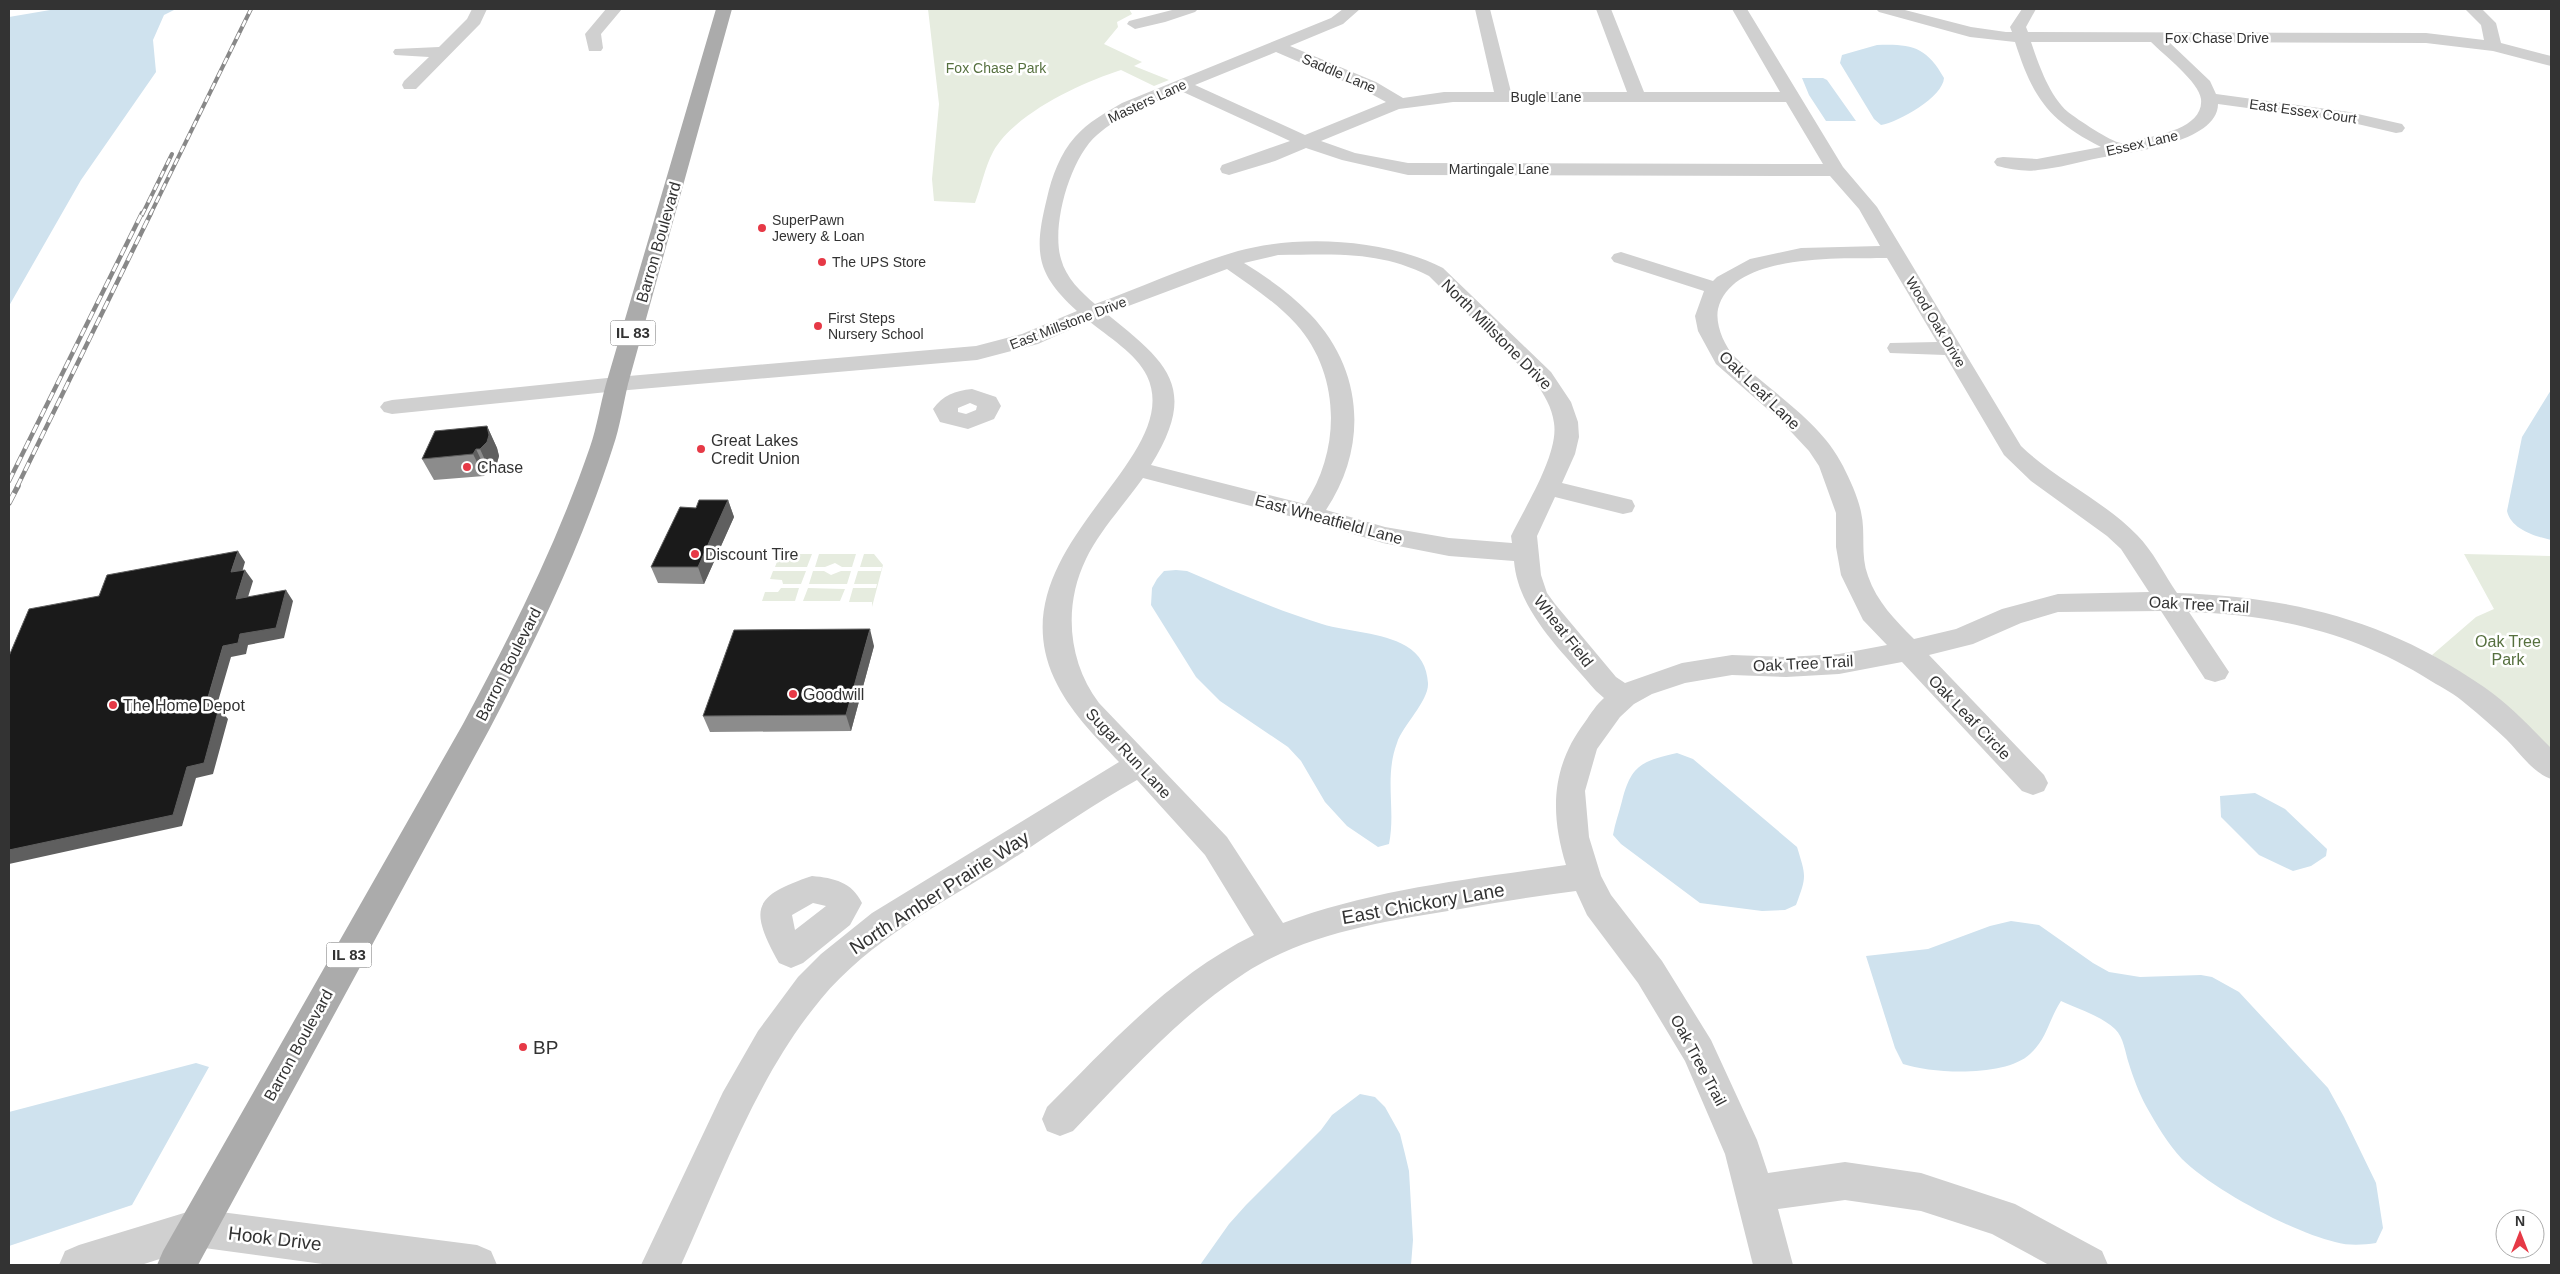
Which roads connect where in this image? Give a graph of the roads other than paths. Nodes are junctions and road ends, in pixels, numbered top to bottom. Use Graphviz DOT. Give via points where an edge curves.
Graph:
graph roads {
  1 [pos="479,9"];
  2 [pos="614,9"];
  3 [pos="1190,9"];
  4 [pos="1352,9"];
  5 [pos="1482,9"];
  6 [pos="1603,9"];
  7 [pos="1740,9"];
  8 [pos="1884,9"];
  9 [pos="2029,9"];
  10 [pos="2473,9"];
  11 [pos="723,11"];
  12 [pos="1135,24"];
  13 [pos="2021,38"];
  14 [pos="2156,38"];
  15 [pos="1276,46"];
  16 [pos="2494,46"];
  17 [pos="595,48"];
  18 [pos="401,52"];
  19 [pos="443,52"];
  20 [pos="2551,60"];
  21 [pos="410,86"];
  22 [pos="1180,86"];
  23 [pos="1504,97"];
  24 [pos="1638,97"];
  25 [pos="1792,97"];
  26 [pos="2210,98"];
  27 [pos="1401,104"];
  28 [pos="2396,128"];
  29 [pos="1308,142"];
  30 [pos="2118,149"];
  31 [pos="2003,162"];
  32 [pos="1229,169"];
  33 [pos="1835,170"];
  34 [pos="1894,252"];
  35 [pos="1428,258"];
  36 [pos="1621,258"];
  37 [pos="1230,262"];
  38 [pos="1717,289"];
  39 [pos="1093,312"];
  40 [pos="1898,348"];
  41 [pos="1951,349"];
  42 [pos="958,356"];
  43 [pos="617,384"];
  44 [pos="966,396"];
  45 [pos="392,407"];
  46 [pos="1136,469"];
  47 [pos="1547,487"];
  48 [pos="1623,506"];
  49 [pos="1311,514"];
  50 [pos="1525,553"];
  51 [pos="2168,602"];
  52 [pos="1907,651"];
  53 [pos="2215,672"];
  54 [pos="1624,697"];
  55 [pos="1139,765"];
  56 [pos="2551,767"];
  57 [pos="2033,783"];
  58 [pos="1584,876"];
  59 [pos="817,932"];
  60 [pos="1276,941"];
  61 [pos="845,953"];
  62 [pos="1060,1119"];
  63 [pos="1754,1194"];
  64 [pos="196,1228"];
  65 [pos="79,1265"];
  66 [pos="177,1265"];
  67 [pos="476,1265"];
  68 [pos="661,1265"];
  69 [pos="1773,1265"];
  70 [pos="2088,1265"];
  1 -- 19 [label="street" via="474,21"];
  2 -- 17 [label="street" via="593,34"];
  3 -- 12 [label="street"];
  4 -- 15 [label="street, Masters Lane" via="1337,21"];
  5 -- 23 [label="street"];
  6 -- 24 [label="street"];
  7 -- 25 [label="street, Wood Oak Drive"];
  8 -- 13 [label="street, Fox Chase Drive" via="1970,32"];
  9 -- 13 [label="street" via="2018,27"];
  10 -- 16 [label="street" via="2488,23"];
  11 -- 43 [label="main road, Barron Boulevard / IL 83"];
  13 -- 14 [label="street, Fox Chase Drive"];
  13 -- 30 [label="street" via="2045,94 2056,110"];
  14 -- 16 [label="street, Fox Chase Drive" via="2417,38"];
  14 -- 26 [label="street" via="2204,85"];
  15 -- 22 [label="street, Masters Lane"];
  15 -- 27 [label="street, Saddle Lane" via="1370,86"];
  16 -- 20 [label="street, Fox Chase Drive"];
  18 -- 19 [label="street"];
  19 -- 21 [label="street"];
  22 -- 29 [label="street, Martingale Lane"];
  22 -- 39 [label="street, Masters Lane" via="1107,118 1078,143 1063,170 1048,244 1061,281"];
  23 -- 24 [label="street, Bugle Lane"];
  23 -- 27 [label="street, Bugle Lane" via="1437,98"];
  24 -- 25 [label="street, Bugle Lane"];
  25 -- 33 [label="street, Wood Oak Drive"];
  26 -- 28 [label="street, East Essex Court" via="2349,117"];
  26 -- 30 [label="street, Essex Lane" via="2208,111 2201,121 2185,132"];
  27 -- 29 [label="street, Bugle Lane"];
  29 -- 32 [label="street, Bugle Lane" via="1257,163"];
  29 -- 33 [label="street, Martingale Lane" via="1344,157 1408,169"];
  30 -- 31 [label="street, Essex Lane" via="2037,165"];
  33 -- 34 [label="street, Wood Oak Drive" via="1867,207"];
  34 -- 38 [label="street, Oak Leaf Lane" via="1824,253 1778,258 1742,270"];
  34 -- 41 [label="street, Wood Oak Drive"];
  35 -- 37 [label="street, East Millstone Drive" via="1358,248 1278,249"];
  35 -- 47 [label="street, North Millstone Drive" via="1436,272 1553,389 1560,402 1566,422 1566,437 1563,454"];
  36 -- 38 [label="street"];
  37 -- 39 [label="street, East Millstone Drive"];
  37 -- 49 [label="street" via="1302,317 1337,372 1343,396 1343,437 1330,483"];
  38 -- 52 [label="street, Oak Leaf Lane" via="1711,296 1706,316 1716,347 1735,370 1788,415 1818,446 1831,466 1849,513 1849,547 1854,575 1873,613"];
  39 -- 42 [label="street, East Millstone Drive" via="1030,339"];
  39 -- 46 [label="street, Masters Lane" via="1143,354 1162,383 1164,403 1161,422 1154,442"];
  40 -- 41 [label="street"];
  41 -- 51 [label="street, Wood Oak Drive" via="2012,450 2044,480 2117,530 2130,543"];
  42 -- 43 [label="street, East Millstone Drive"];
  42 -- 44 [label="street"];
  43 -- 45 [label="street, East Millstone Drive"];
  43 -- 64 [label="main road, Barron Boulevard / IL 83" via="602,446 550,580 520,644"];
  46 -- 49 [label="street, East Wheatfield Lane"];
  46 -- 55 [label="street, Sugar Run Lane" via="1072,561 1062,592 1057,629 1063,663 1082,702 1091,716"];
  47 -- 48 [label="street"];
  47 -- 50 [label="street, North Millstone Drive" via="1524,536"];
  49 -- 50 [label="street, East Wheatfield Lane" via="1416,542"];
  50 -- 54 [label="street, Wheat Field" via="1528,575 1544,611 1606,684"];
  51 -- 52 [label="street, Oak Tree Trail" via="2058,603 2020,613 1963,637"];
  51 -- 53 [label="street, Wood Oak Drive"];
  51 -- 56 [label="street, Oak Tree Trail" via="2231,604 2281,611 2325,620 2380,641 2475,695"];
  52 -- 54 [label="street, Oak Tree Trail" via="1839,664 1724,667 1682,673"];
  52 -- 57 [label="street, Oak Leaf Circle"];
  54 -- 58 [label="street, Oak Tree Trail" via="1610,709 1583,746 1570,791 1573,837"];
  55 -- 60 [label="street, Sugar Run Lane" via="1216,847"];
  55 -- 61 [label="street, North Amber Prairie Way" via="889,920"];
  58 -- 60 [label="street, East Chickory Lane" via="1386,906 1322,922"];
  58 -- 63 [label="street, Oak Tree Trail" via="1599,905 1650,972 1698,1051 1744,1153"];
  59 -- 61 [label="street"];
  60 -- 62 [label="street, East Chickory Lane" via="1206,981 1157,1022"];
  61 -- 68 [label="street, North Amber Prairie Way" via="790,1012 740,1096"];
  63 -- 69 [label="street, Oak Tree Trail"];
  63 -- 70 [label="street" via="1845,1181 1921,1192 2001,1218"];
  64 -- 65 [label="street, Hook Drive"];
  64 -- 66 [label="main road, Barron Boulevard / IL 83"];
  64 -- 67 [label="street, Hook Drive"];
}
